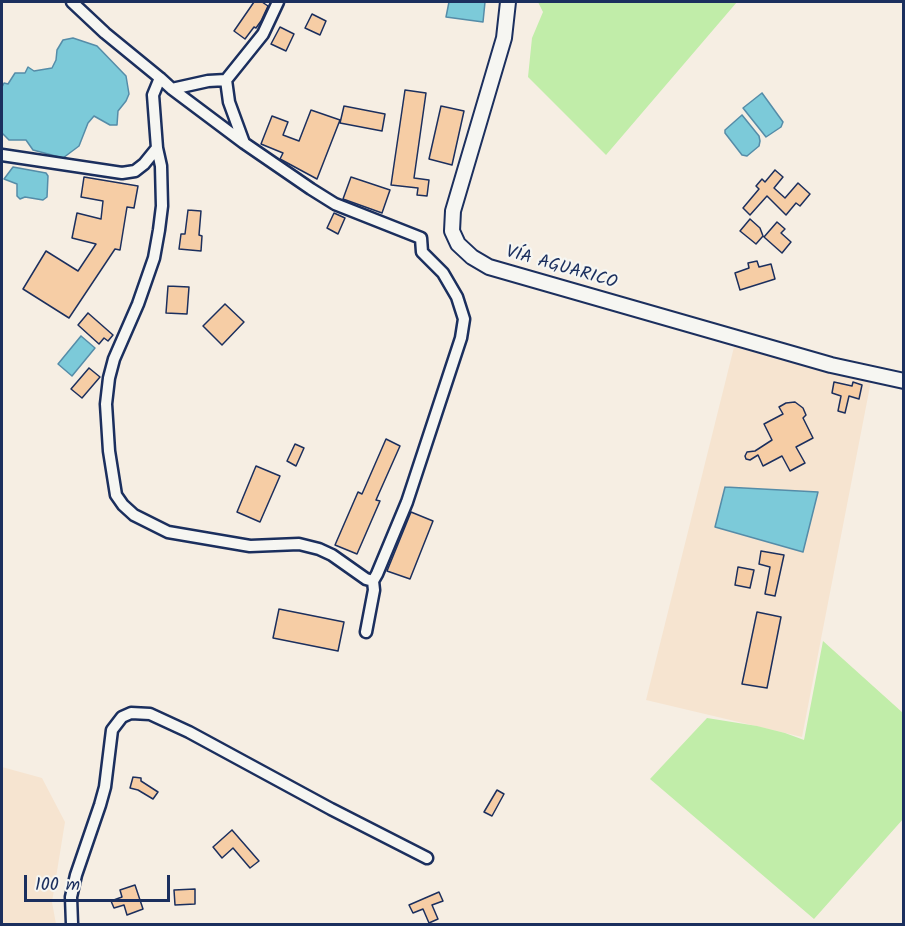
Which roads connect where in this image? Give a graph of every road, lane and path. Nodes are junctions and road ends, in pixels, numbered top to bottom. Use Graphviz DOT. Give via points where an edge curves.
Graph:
graph roads {
  1 [pos="72,2"];
  2 [pos="278,2"];
  3 [pos="507,2"];
  4 [pos="160,78"];
  5 [pos="226,80"];
  6 [pos="172,89"];
  7 [pos="244,143"];
  8 [pos="157,148"];
  9 [pos="2,155"];
  10 [pos="903,381"];
  11 [pos="373,581"];
  12 [pos="366,632"];
  13 [pos="427,858"];
  14 [pos="72,924"];
  1 -- 4 [label="street"];
  2 -- 5 [label="street" via="263,34"];
  3 -- 10 [label="street, VÍA AGUARICO" via="504,38 453,211 452,231 458,244 489,267 831,365"];
  4 -- 6 [label="street"];
  4 -- 8 [label="street" via="153,95"];
  5 -- 6 [label="street"];
  5 -- 7 [label="street" via="229,102"];
  6 -- 7 [label="street"];
  7 -- 11 [label="street" via="335,204 421,238 423,252 443,273 464,319 407,502"];
  8 -- 9 [label="street" via="135,171 122,173"];
  8 -- 11 [label="street" via="162,206 154,258 109,378 106,404 116,495 134,515 168,532 250,546 299,544 332,555"];
  11 -- 12 [label="street"];
  13 -- 14 [label="street" via="189,732 150,714 131,713 122,717 112,730 105,787 70,897"];
}
